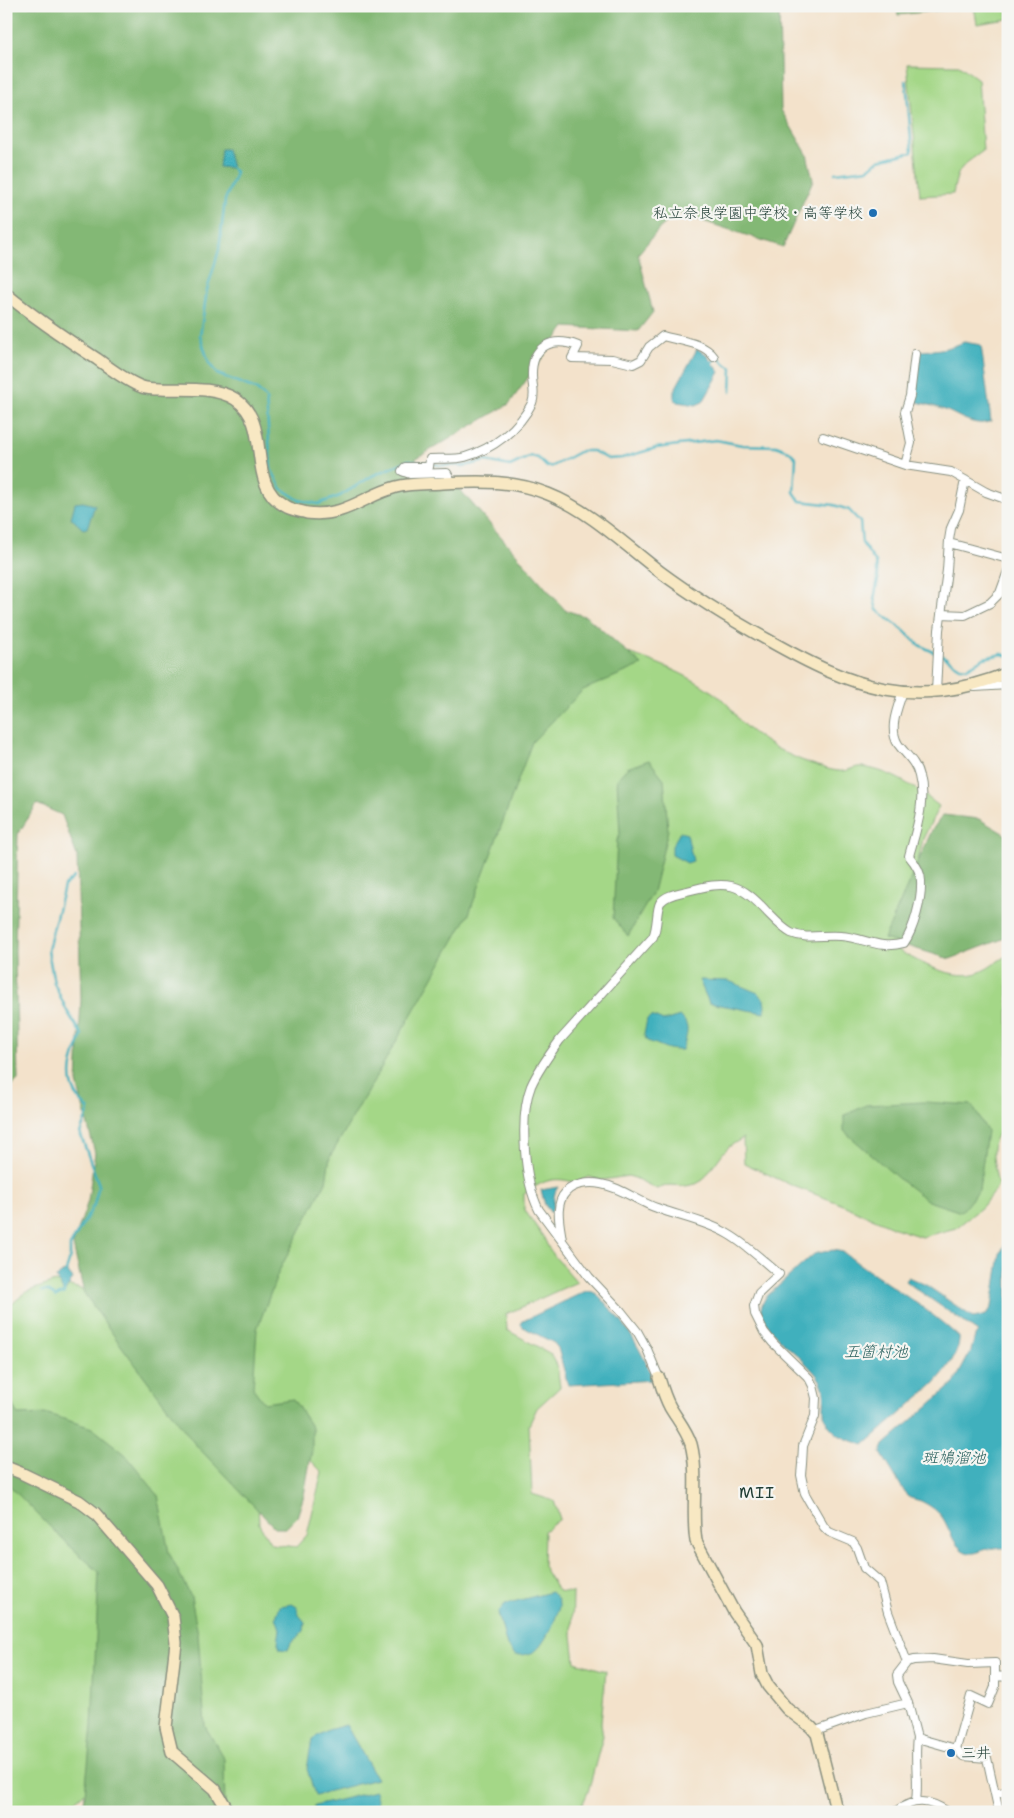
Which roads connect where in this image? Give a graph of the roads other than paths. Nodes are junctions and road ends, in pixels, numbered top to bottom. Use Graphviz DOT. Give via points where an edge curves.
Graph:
graph roads {
  1 [pos="6,294"];
  2 [pos="915,354"];
  3 [pos="714,357"];
  4 [pos="823,437"];
  5 [pos="905,465"];
  6 [pos="965,480"];
  7 [pos="452,483"];
  8 [pos="1008,500"];
  9 [pos="949,543"];
  10 [pos="1008,559"];
  11 [pos="1008,571"];
  12 [pos="941,614"];
  13 [pos="1008,673"];
  14 [pos="1008,685"];
  15 [pos="961,688"];
  16 [pos="903,691"];
  17 [pos="936,692"];
  18 [pos="562,1240"];
  19 [pos="659,1378"];
  20 [pos="6,1461"];
  21 [pos="6,1467"];
  22 [pos="21,1473"];
  23 [pos="907,1662"];
  24 [pos="995,1676"];
  25 [pos="1008,1677"];
  26 [pos="908,1703"];
  27 [pos="816,1731"];
  28 [pos="918,1738"];
  29 [pos="956,1749"];
  30 [pos="1008,1791"];
  31 [pos="995,1794"];
  32 [pos="916,1801"];
  33 [pos="229,1812"];
  34 [pos="839,1812"];
  35 [pos="895,1812"];
  36 [pos="948,1812"];
  37 [pos="999,1812"];
  1 -- 7 [label="main road" via="39,320 144,388 218,392 234,398 247,409 254,423 264,481 276,500 285,506 307,512 337,512 394,488"];
  2 -- 5 [label="street" via="905,416 911,443"];
  3 -- 7 [label="street" via="698,345 662,336 649,347 641,360 633,364 612,359 572,358 578,346 566,341 550,343 535,359 532,402 508,434 487,449 463,458 405,467 402,471 447,474"];
  4 -- 5 [label="street"];
  5 -- 6 [label="street" via="951,472"];
  6 -- 8 [label="street"];
  6 -- 9 [label="street"];
  7 -- 16 [label="main road" via="510,483 549,494 590,517 728,619 847,680"];
  9 -- 10 [label="street"];
  9 -- 12 [label="street"];
  11 -- 12 [label="street" via="1000,593 990,603 965,615"];
  12 -- 17 [label="street"];
  13 -- 15 [label="main road"];
  14 -- 15 [label="street"];
  15 -- 17 [label="main road"];
  16 -- 17 [label="main road"];
  16 -- 18 [label="street" via="895,718 895,736 915,766 922,788 909,856 919,871 921,882 909,936 904,943 892,946 840,936 798,936 780,926 746,891 735,886 704,886 663,899 659,904 657,929 653,937 560,1040 536,1076 528,1096 526,1142 530,1187 539,1210"];
  18 -- 19 [label="street" via="589,1277 637,1331"];
  18 -- 23 [label="street" via="559,1211 560,1201 566,1192 587,1183 602,1184 656,1208 712,1225 745,1245 779,1274 759,1293 754,1306 764,1332 805,1373 813,1386 815,1416 803,1446 805,1494 824,1527 853,1542 864,1568 880,1582"];
  19 -- 27 [label="main road" via="691,1446 696,1542 734,1612 757,1645 762,1674 768,1686 787,1709"];
  20 -- 22 [label="street"];
  21 -- 22 [label="main road"];
  22 -- 33 [label="main road" via="79,1501 96,1513 157,1585 173,1616 176,1642 166,1727 172,1752 215,1789"];
  23 -- 24 [label="street" via="995,1663"];
  23 -- 26 [label="street" via="897,1675"];
  24 -- 25 [label="street"];
  24 -- 29 [label="street" via="995,1687 988,1704 971,1696"];
  26 -- 27 [label="street" via="866,1713"];
  26 -- 28 [label="street"];
  27 -- 34 [label="main road"];
  28 -- 29 [label="street"];
  28 -- 32 [label="street"];
  29 -- 31 [label="street" via="963,1756 987,1758"];
  30 -- 31 [label="street"];
  31 -- 37 [label="street"];
  32 -- 35 [label="street"];
  32 -- 36 [label="street"];
}
